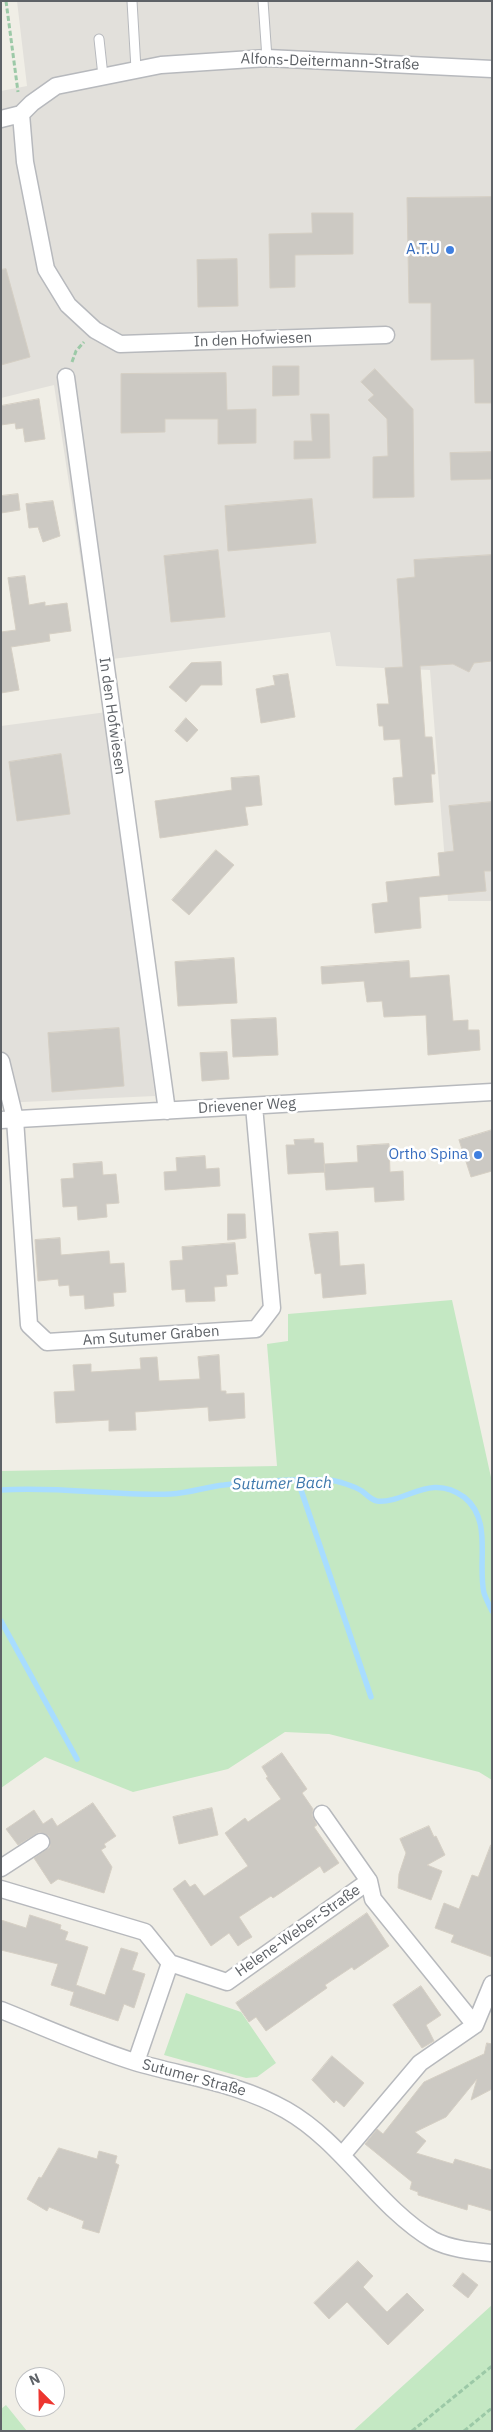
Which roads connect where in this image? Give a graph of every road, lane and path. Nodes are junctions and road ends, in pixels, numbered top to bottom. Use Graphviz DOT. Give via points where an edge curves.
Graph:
graph roads {
  1 [pos="6,1"];
  2 [pos="132,1"];
  3 [pos="263,1"];
  4 [pos="99,39"];
  5 [pos="267,58"];
  6 [pos="136,69"];
  7 [pos="492,69"];
  8 [pos="103,76"];
  9 [pos="21,114"];
  10 [pos="1,119"];
  11 [pos="95,330"];
  12 [pos="386,335"];
  13 [pos="66,377"];
  14 [pos="1,1061"];
  15 [pos="492,1092"];
  16 [pos="254,1106"];
  17 [pos="167,1111"];
  18 [pos="8,1120"];
  19 [pos="322,1814"];
  20 [pos="41,1842"];
  21 [pos="1,1868"];
  22 [pos="369,1881"];
  23 [pos="1,1889"];
  24 [pos="170,1963"];
  25 [pos="492,1984"];
  26 [pos="1,2010"];
  27 [pos="475,2024"];
  28 [pos="136,2062"];
  29 [pos="343,2154"];
  30 [pos="492,2253"];
  31 [pos="492,2366"];
  32 [pos="492,2408"];
  33 [pos="412,2431"];
  34 [pos="464,2431"];
  1 -- 9 [label="path"];
  2 -- 6 [label="lane"];
  3 -- 5 [label="lane"];
  4 -- 8 [label="lane"];
  5 -- 6 [label="street, Alfons-Deitermann-Straße"];
  5 -- 7 [label="street, Alfons-Deitermann-Straße"];
  6 -- 8 [label="street, Alfons-Deitermann-Straße"];
  8 -- 9 [label="street, Alfons-Deitermann-Straße" via="56,86"];
  9 -- 10 [label="street, Alfons-Deitermann-Straße"];
  9 -- 11 [label="street, In den Hofwiesen" via="26,162 46,269 68,304"];
  11 -- 12 [label="street, In den Hofwiesen" via="120,344"];
  11 -- 13 [label="path" via="76,351"];
  13 -- 17 [label="street, In den Hofwiesen"];
  14 -- 18 [label="street, Am Sutumer Graben"];
  15 -- 16 [label="street, Drievener Weg"];
  16 -- 17 [label="street, Drievener Weg"];
  16 -- 18 [label="street, Am Sutumer Graben" via="272,1308 256,1329 47,1342 29,1325"];
  17 -- 18 [label="street, Drievener Weg"];
  19 -- 22 [label="street, Helene-Weber-Straße"];
  20 -- 21 [label="street"];
  22 -- 24 [label="street, Helene-Weber-Straße" via="227,1982"];
  22 -- 27 [label="street, Helene-Weber-Straße" via="373,1899"];
  23 -- 24 [label="street" via="145,1932"];
  24 -- 28 [label="street"];
  25 -- 27 [label="street"];
  26 -- 28 [label="street, Sutumer Straße"];
  27 -- 29 [label="street" via="420,2063"];
  28 -- 29 [label="street, Sutumer Straße" via="246,2090 287,2110"];
  29 -- 30 [label="street, Sutumer Straße" via="381,2196 434,2240 469,2251"];
  31 -- 33 [label="path"];
  32 -- 34 [label="path"];
}
